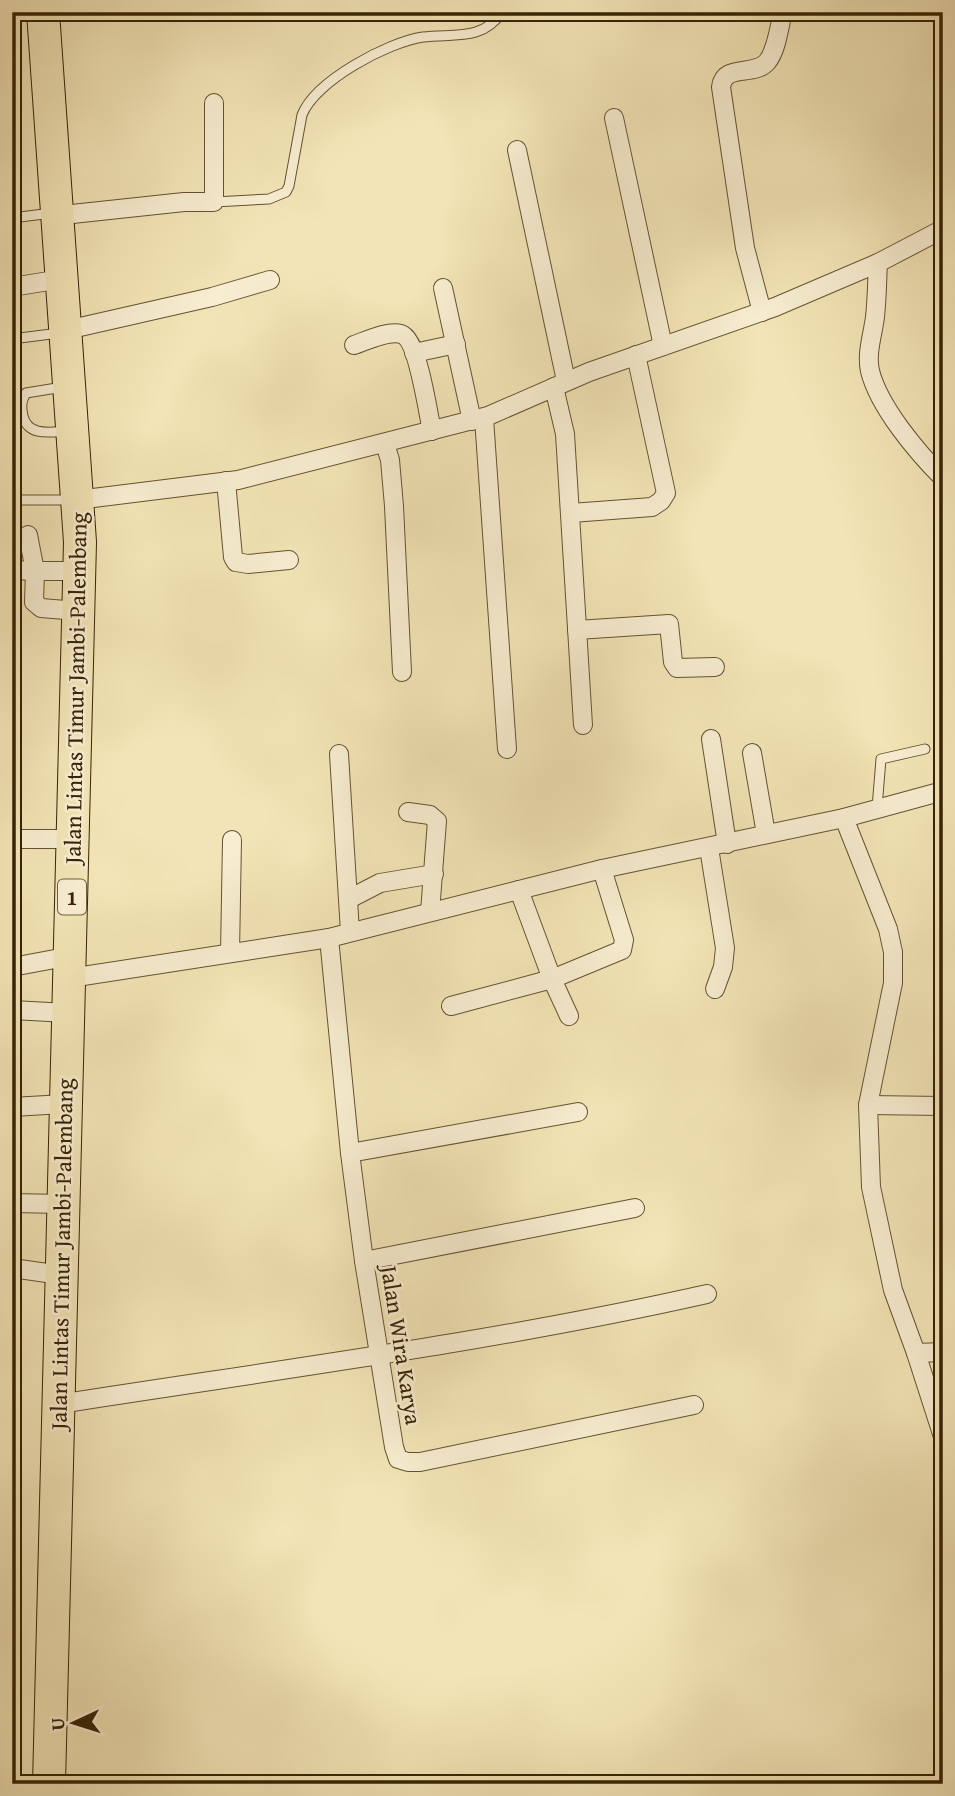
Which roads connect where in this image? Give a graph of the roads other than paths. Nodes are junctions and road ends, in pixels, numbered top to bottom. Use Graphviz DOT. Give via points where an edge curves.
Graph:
graph roads {
  1 [pos="43,12"];
  2 [pos="57,12"];
  3 [pos="502,12"];
  4 [pos="783,12"];
  5 [pos="214,103"];
  6 [pos="614,118"];
  7 [pos="517,150"];
  8 [pos="214,202"];
  9 [pos="64,213"];
  10 [pos="12,218"];
  11 [pos="943,229"];
  12 [pos="878,263"];
  13 [pos="61,279"];
  14 [pos="270,280"];
  15 [pos="12,287"];
  16 [pos="443,288"];
  17 [pos="769,310"];
  18 [pos="72,330"];
  19 [pos="12,339"];
  20 [pos="456,344"];
  21 [pos="354,345"];
  22 [pos="663,346"];
  23 [pos="414,353"];
  24 [pos="636,355"];
  25 [pos="560,384"];
  26 [pos="69,386"];
  27 [pos="478,419"];
  28 [pos="72,431"];
  29 [pos="432,431"];
  30 [pos="385,444"];
  31 [pos="943,478"];
  32 [pos="226,481"];
  33 [pos="17,500"];
  34 [pos="83,500"];
  35 [pos="570,513"];
  36 [pos="28,535"];
  37 [pos="289,560"];
  38 [pos="12,570"];
  39 [pos="35,570"];
  40 [pos="79,571"];
  41 [pos="78,611"];
  42 [pos="577,630"];
  43 [pos="715,667"];
  44 [pos="402,672"];
  45 [pos="583,725"];
  46 [pos="711,739"];
  47 [pos="507,748"];
  48 [pos="925,749"];
  49 [pos="752,753"];
  50 [pos="339,754"];
  51 [pos="943,791"];
  52 [pos="877,808"];
  53 [pos="408,812"];
  54 [pos="844,818"];
  55 [pos="766,834"];
  56 [pos="12,839"];
  57 [pos="73,839"];
  58 [pos="232,840"];
  59 [pos="718,846"];
  60 [pos="602,869"];
  61 [pos="434,874"];
  62 [pos="519,890"];
  63 [pos="349,899"];
  64 [pos="430,912"];
  65 [pos="350,932"];
  66 [pos="329,938"];
  67 [pos="230,953"];
  68 [pos="12,967"];
  69 [pos="74,970"];
  70 [pos="552,979"];
  71 [pos="715,989"];
  72 [pos="451,1006"];
  73 [pos="12,1010"];
  74 [pos="68,1013"];
  75 [pos="569,1016"];
  76 [pos="64,1104"];
  77 [pos="868,1105"];
  78 [pos="943,1106"];
  79 [pos="12,1107"];
  80 [pos="578,1112"];
  81 [pos="350,1153"];
  82 [pos="12,1203"];
  83 [pos="62,1204"];
  84 [pos="635,1208"];
  85 [pos="364,1261"];
  86 [pos="12,1268"];
  87 [pos="61,1276"];
  88 [pos="707,1294"];
  89 [pos="943,1352"];
  90 [pos="916,1353"];
  91 [pos="379,1354"];
  92 [pos="72,1402"];
  93 [pos="694,1405"];
  94 [pos="943,1437"];
  95 [pos="49,1784"];
  96 [pos="64,1784"];
  1 -- 9 [label="highway, Jalan Lintas Timur Jambi-Palembang / 1"];
  2 -- 9 [label="highway, Jalan Lintas Timur Jambi-Palembang / 1"];
  3 -- 8 [label="lane" via="496,21 465,36 397,43 344,72 306,104 286,192 269,199"];
  4 -- 17 [label="street" via="769,60 757,68 727,74 721,87 745,248"];
  5 -- 8 [label="street"];
  6 -- 22 [label="street"];
  7 -- 25 [label="street"];
  8 -- 9 [label="street"];
  9 -- 10 [label="lane"];
  9 -- 13 [label="highway, Jalan Lintas Timur Jambi-Palembang / 1"];
  9 -- 18 [label="highway, Jalan Lintas Timur Jambi-Palembang / 1"];
  11 -- 12 [label="street"];
  12 -- 17 [label="street"];
  12 -- 31 [label="street" via="870,370 888,408"];
  13 -- 15 [label="street"];
  13 -- 18 [label="highway, Jalan Lintas Timur Jambi-Palembang / 1"];
  14 -- 18 [label="street"];
  16 -- 20 [label="street"];
  17 -- 22 [label="street"];
  18 -- 19 [label="lane"];
  18 -- 26 [label="highway, Jalan Lintas Timur Jambi-Palembang / 1"];
  18 -- 34 [label="highway, Jalan Lintas Timur Jambi-Palembang / 1"];
  20 -- 23 [label="street"];
  20 -- 27 [label="street"];
  21 -- 23 [label="street" via="401,334"];
  22 -- 24 [label="street"];
  23 -- 29 [label="street"];
  24 -- 25 [label="street"];
  24 -- 35 [label="street" via="666,493 652,508"];
  25 -- 27 [label="street"];
  25 -- 35 [label="street"];
  26 -- 28 [label="highway, Jalan Lintas Timur Jambi-Palembang / 1"];
  26 -- 28 [label="lane" via="26,393 21,406 29,428"];
  27 -- 29 [label="street"];
  27 -- 47 [label="street"];
  28 -- 34 [label="highway, Jalan Lintas Timur Jambi-Palembang / 1"];
  29 -- 30 [label="street"];
  30 -- 32 [label="street"];
  30 -- 44 [label="street" via="394,506"];
  32 -- 34 [label="street"];
  32 -- 37 [label="street" via="236,562"];
  33 -- 34 [label="lane"];
  34 -- 40 [label="highway, Jalan Lintas Timur Jambi-Palembang / 1"];
  34 -- 69 [label="highway, Jalan Lintas Timur Jambi-Palembang / 1" via="90,691"];
  35 -- 42 [label="street"];
  36 -- 39 [label="street"];
  38 -- 39 [label="street"];
  39 -- 40 [label="street"];
  39 -- 41 [label="street" via="36,606"];
  40 -- 41 [label="highway, Jalan Lintas Timur Jambi-Palembang / 1"];
  41 -- 57 [label="highway, Jalan Lintas Timur Jambi-Palembang / 1"];
  42 -- 43 [label="street" via="669,624 677,668"];
  42 -- 45 [label="street"];
  46 -- 59 [label="street"];
  48 -- 52 [label="lane" via="881,759"];
  49 -- 55 [label="street"];
  50 -- 63 [label="street"];
  51 -- 52 [label="street"];
  52 -- 54 [label="street"];
  53 -- 61 [label="street" via="430,815 437,821"];
  54 -- 55 [label="street"];
  54 -- 77 [label="street" via="888,929 895,967"];
  55 -- 59 [label="street"];
  56 -- 57 [label="street"];
  57 -- 69 [label="highway, Jalan Lintas Timur Jambi-Palembang / 1"];
  58 -- 67 [label="street"];
  59 -- 60 [label="street"];
  59 -- 71 [label="street" via="725,956"];
  60 -- 62 [label="street"];
  60 -- 70 [label="street" via="624,946 617,954"];
  61 -- 63 [label="street" via="380,883"];
  61 -- 64 [label="street"];
  62 -- 64 [label="street"];
  62 -- 70 [label="street"];
  63 -- 65 [label="street"];
  64 -- 65 [label="street"];
  65 -- 66 [label="street"];
  66 -- 67 [label="street"];
  66 -- 81 [label="street, Jalan Wira Karya"];
  67 -- 69 [label="street"];
  68 -- 69 [label="street"];
  69 -- 74 [label="highway, Jalan Lintas Timur Jambi-Palembang / 1"];
  69 -- 92 [label="highway, Jalan Lintas Timur Jambi-Palembang / 1"];
  70 -- 72 [label="street"];
  70 -- 75 [label="street"];
  73 -- 74 [label="street"];
  74 -- 76 [label="highway, Jalan Lintas Timur Jambi-Palembang / 1"];
  76 -- 79 [label="street"];
  76 -- 83 [label="highway, Jalan Lintas Timur Jambi-Palembang / 1"];
  77 -- 78 [label="street"];
  77 -- 90 [label="street" via="871,1187 879,1232 893,1290"];
  80 -- 81 [label="street"];
  81 -- 85 [label="street, Jalan Wira Karya"];
  82 -- 83 [label="street"];
  83 -- 87 [label="highway, Jalan Lintas Timur Jambi-Palembang / 1"];
  84 -- 85 [label="street"];
  85 -- 91 [label="street, Jalan Wira Karya"];
  86 -- 87 [label="street"];
  87 -- 95 [label="highway, Jalan Lintas Timur Jambi-Palembang / 1"];
  88 -- 91 [label="street"];
  89 -- 90 [label="street"];
  90 -- 94 [label="street"];
  91 -- 92 [label="street"];
  91 -- 93 [label="street, Jalan Wira Karya" via="394,1447 398,1458 408,1462"];
  92 -- 96 [label="highway, Jalan Lintas Timur Jambi-Palembang / 1"];
}
